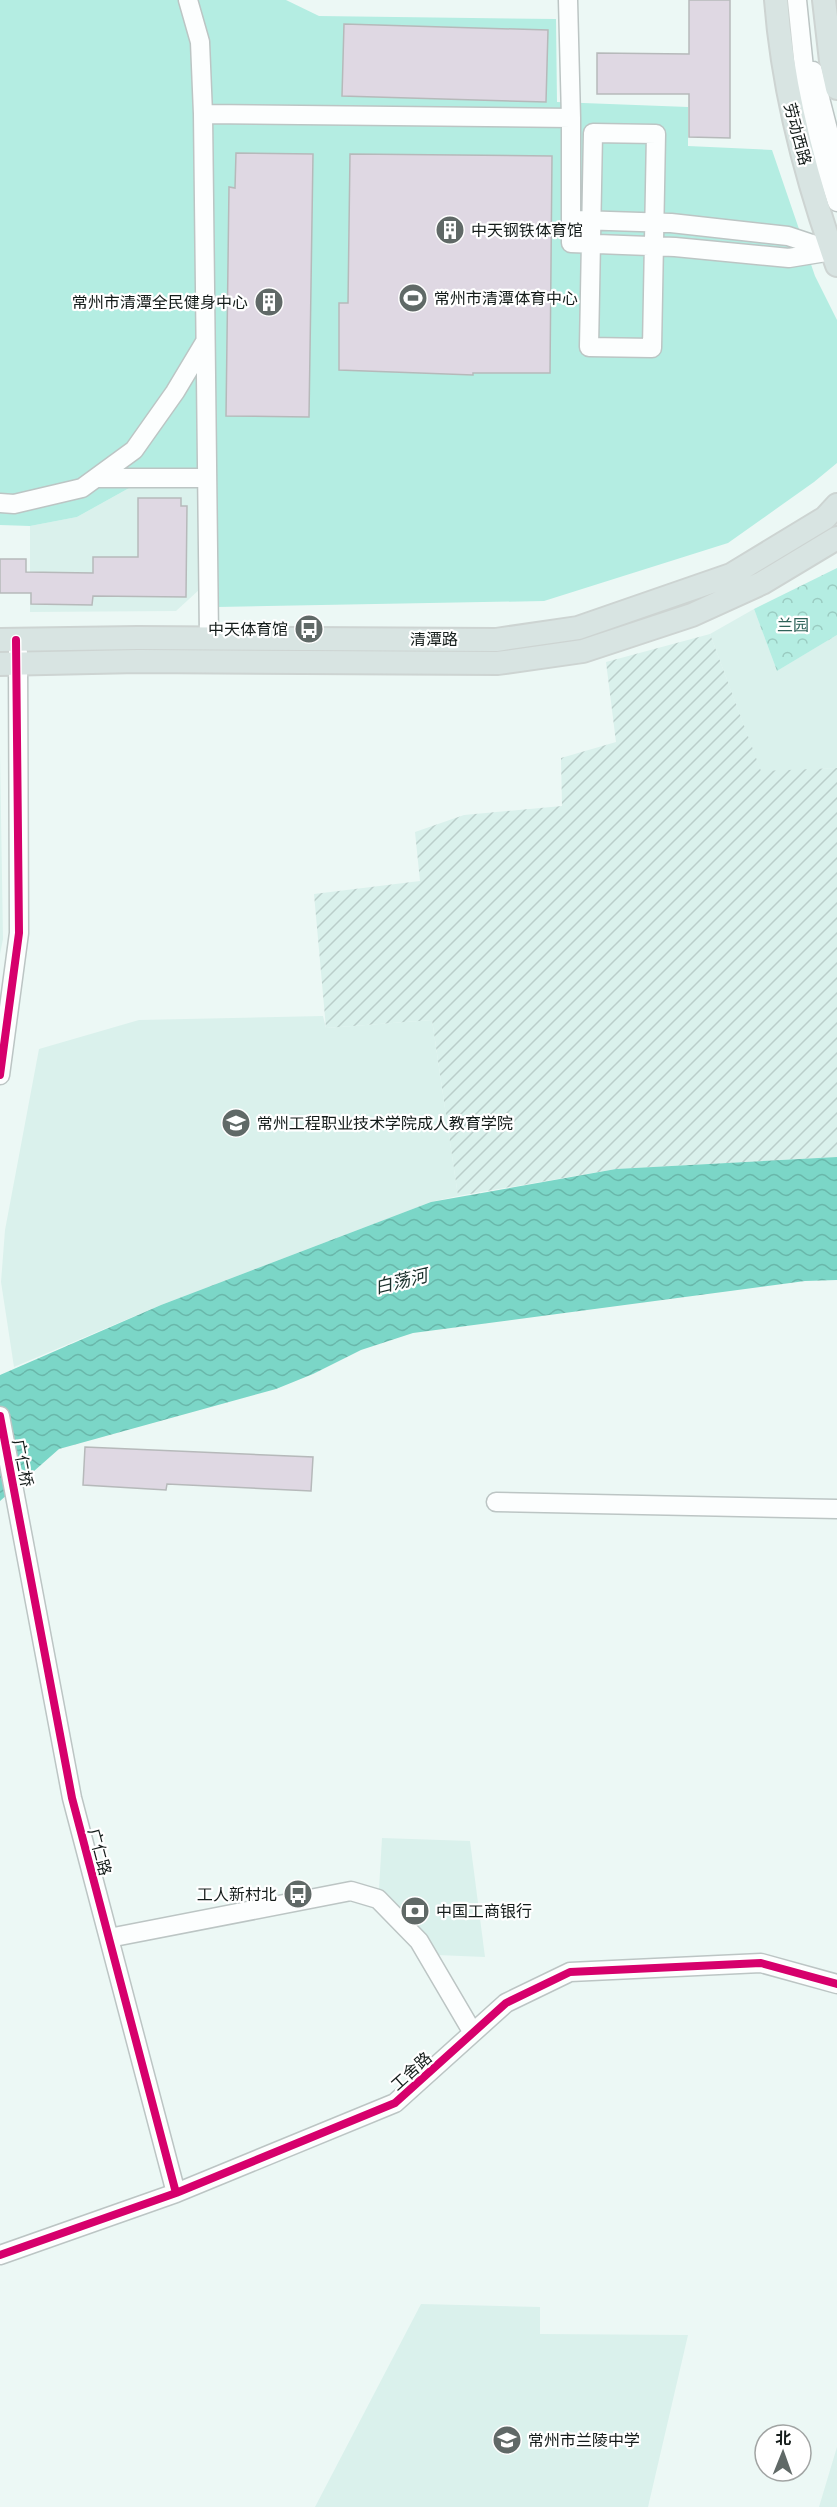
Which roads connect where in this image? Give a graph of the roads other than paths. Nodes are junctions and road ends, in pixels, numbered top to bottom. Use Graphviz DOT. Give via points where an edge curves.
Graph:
graph roads {
  1 [pos="188,0"];
  2 [pos="568,0"];
  3 [pos="776,0"];
  4 [pos="797,0"];
  5 [pos="806,0"];
  6 [pos="824,0"];
  7 [pos="837,88"];
  8 [pos="203,114"];
  9 [pos="571,118"];
  10 [pos="837,165"];
  11 [pos="837,202"];
  12 [pos="571,220"];
  13 [pos="591,221"];
  14 [pos="654,222"];
  15 [pos="591,244"];
  16 [pos="653,246"];
  17 [pos="834,258"];
  18 [pos="206,341"];
  19 [pos="96,478"];
  20 [pos="207,478"];
  21 [pos="0,503"];
  22 [pos="837,505"];
  23 [pos="837,538"];
  24 [pos="209,638"];
  25 [pos="8,640"];
  26 [pos="9,664"];
  27 [pos="0,1075"];
  28 [pos="0,1416"];
  29 [pos="496,1502"];
  30 [pos="837,1509"];
  31 [pos="19,1514"];
  32 [pos="109,1938"];
  33 [pos="837,1984"];
  34 [pos="472,2033"];
  35 [pos="176,2193"];
  36 [pos="0,2255"];
  1 -- 8 [label="street" via="200,42"];
  2 -- 9 [label="street"];
  3 -- 17 [label="main road, 劳动西路" via="781,61 795,129"];
  4 -- 11 [label="street" via="808,117"];
  5 -- 10 [label="street" via="813,74"];
  6 -- 7 [label="main road"];
  8 -- 9 [label="street"];
  8 -- 18 [label="street"];
  9 -- 12 [label="street"];
  12 -- 13 [label="street"];
  12 -- 15 [label="street" via="571,243"];
  13 -- 14 [label="street"];
  13 -- 14 [label="street" via="593,133 656,134"];
  13 -- 15 [label="street"];
  14 -- 16 [label="street"];
  14 -- 17 [label="street" via="788,236"];
  15 -- 16 [label="street"];
  15 -- 16 [label="street" via="589,347 652,348"];
  16 -- 17 [label="street"];
  18 -- 19 [label="street" via="134,450"];
  18 -- 20 [label="street"];
  19 -- 20 [label="street"];
  19 -- 21 [label="street" via="82,488 14,504"];
  20 -- 24 [label="street"];
  22 -- 24 [label="main road, 清潭路" via="825,518 730,575 578,628 496,640"];
  23 -- 26 [label="main road, 清潭路" via="762,583 692,615 572,652 498,663"];
  24 -- 25 [label="main road, 清潭路"];
  25 -- 26 [label="street"];
  26 -- 27 [label="street" via="19,933"];
  28 -- 31 [label="street, 广仁桥"];
  29 -- 30 [label="street"];
  31 -- 32 [label="street, 广仁路" via="72,1798"];
  32 -- 34 [label="street" via="351,1891 378,1899 419,1941"];
  32 -- 35 [label="street, 广仁路"];
  33 -- 34 [label="street, 工舍路" via="761,1963 570,1972 506,2003"];
  34 -- 35 [label="street, 工舍路" via="395,2103"];
  35 -- 36 [label="street, 工舍路"];
}
